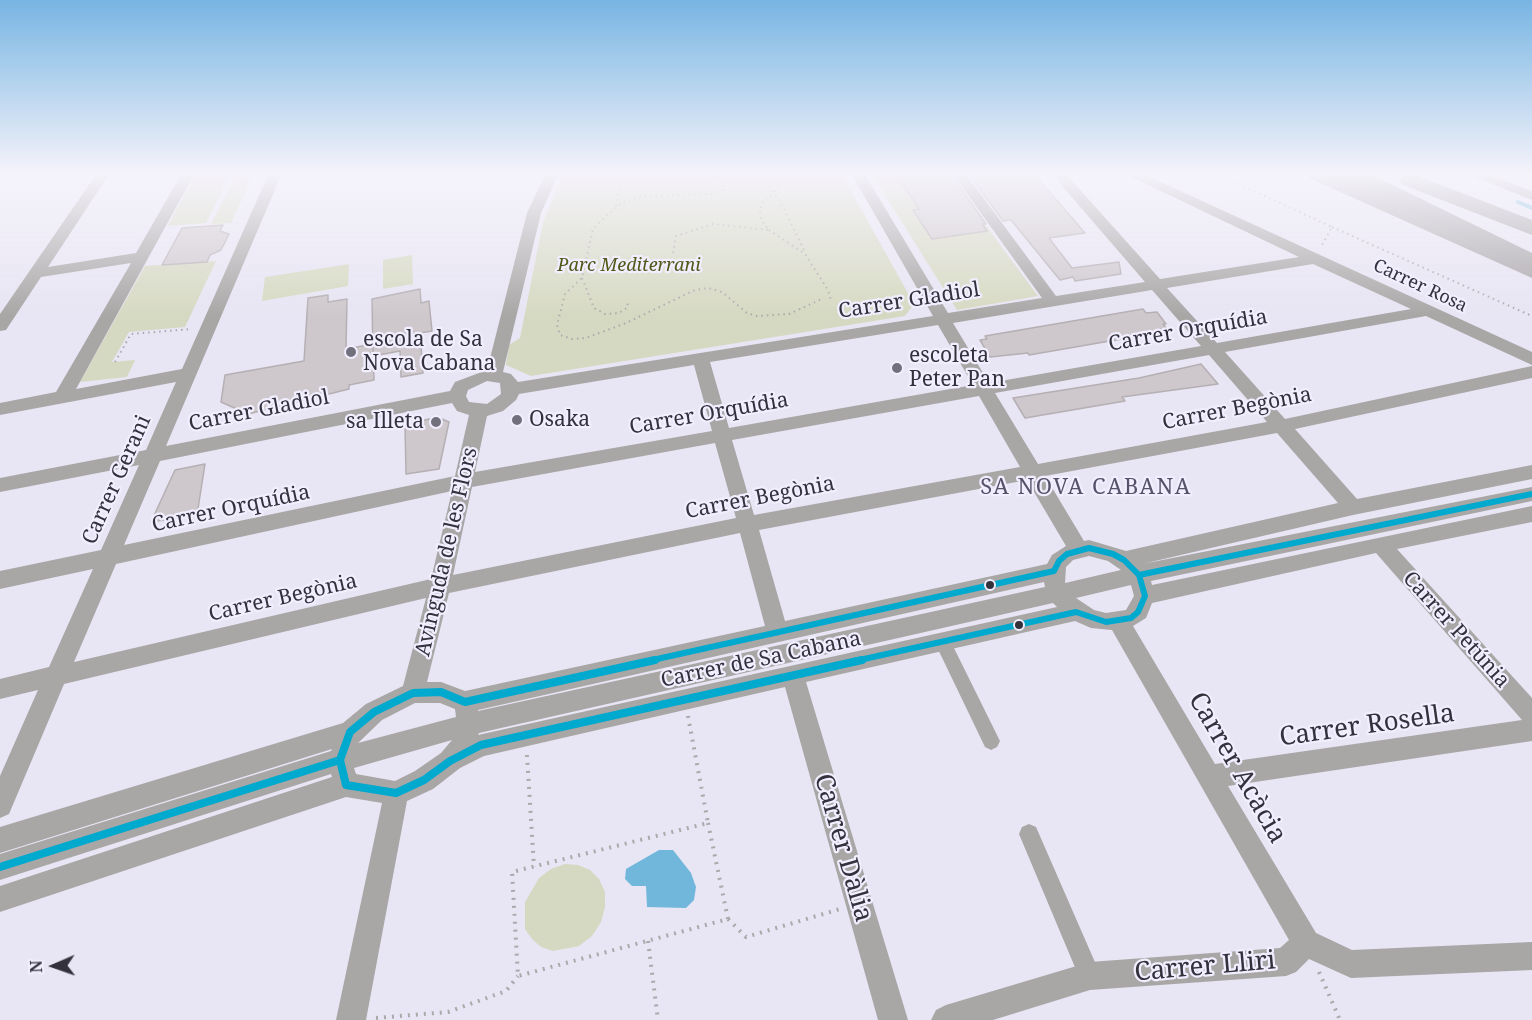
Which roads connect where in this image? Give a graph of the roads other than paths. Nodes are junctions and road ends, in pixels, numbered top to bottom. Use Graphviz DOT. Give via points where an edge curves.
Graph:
graph roads {
  1 [pos="72,221"];
  2 [pos="162,221"];
  3 [pos="255,221"];
  4 [pos="532,221"];
  5 [pos="885,221"];
  6 [pos="992,221"];
  7 [pos="1100,221"];
  8 [pos="1232,221"];
  9 [pos="1429,221"];
  10 [pos="1447,221"];
  11 [pos="1469,221"];
  12 [pos="1513,221"];
  13 [pos="1532,228"];
  14 [pos="1532,246"];
  15 [pos="142,257"];
  16 [pos="1315,259"];
  17 [pos="1532,263"];
  18 [pos="1532,270"];
  19 [pos="37,273"];
  20 [pos="1156,284"];
  21 [pos="1052,301"];
  22 [pos="1429,311"];
  23 [pos="942,319"];
  24 [pos="0,326"];
  25 [pos="1214,350"];
  26 [pos="700,358"];
  27 [pos="1532,358"];
  28 [pos="1532,372"];
  29 [pos="188,374"];
  30 [pos="494,375"];
  31 [pos="511,389"];
  32 [pos="985,391"];
  33 [pos="457,396"];
  34 [pos="62,398"];
  35 [pos="0,409"];
  36 [pos="479,411"];
  37 [pos="1281,426"];
  38 [pos="722,434"];
  39 [pos="153,455"];
  40 [pos="1032,471"];
  41 [pos="1532,472"];
  42 [pos="464,481"];
  43 [pos="0,485"];
  44 [pos="1532,494"];
  45 [pos="1353,507"];
  46 [pos="1532,514"];
  47 [pos="747,524"];
  48 [pos="1380,544"];
  49 [pos="1078,549"];
  50 [pos="107,559"];
  51 [pos="1124,560"];
  52 [pos="1054,570"];
  53 [pos="1139,575"];
  54 [pos="0,580"];
  55 [pos="440,586"];
  56 [pos="1058,594"];
  57 [pos="1145,596"];
  58 [pos="1076,612"];
  59 [pos="1119,622"];
  60 [pos="778,633"];
  61 [pos="943,643"];
  62 [pos="793,676"];
  63 [pos="56,677"];
  64 [pos="0,689"];
  65 [pos="413,693"];
  66 [pos="467,713"];
  67 [pos="1532,715"];
  68 [pos="1532,730"];
  69 [pos="350,732"];
  70 [pos="991,741"];
  71 [pos="340,760"];
  72 [pos="450,761"];
  73 [pos="1210,777"];
  74 [pos="346,785"];
  75 [pos="396,793"];
  76 [pos="0,805"];
  77 [pos="1029,834"];
  78 [pos="0,840"];
  79 [pos="0,867"];
  80 [pos="0,899"];
  81 [pos="1306,944"];
  82 [pos="1532,956"];
  83 [pos="1090,975"];
  84 [pos="359,1020"];
  85 [pos="893,1020"];
  86 [pos="946,1020"];
  1 -- 19 [label="street"];
  2 -- 15 [label="street"];
  3 -- 29 [label="street, Carrer Gerani"];
  4 -- 30 [label="street"];
  5 -- 23 [label="street"];
  6 -- 21 [label="street"];
  7 -- 20 [label="street"];
  8 -- 16 [label="street, Carrer Rosa"];
  9 -- 18 [label="highway"];
  10 -- 17 [label="highway"];
  11 -- 14 [label="highway"];
  12 -- 13 [label="highway"];
  15 -- 19 [label="street"];
  15 -- 34 [label="street"];
  16 -- 20 [label="street, Carrer Gladiol"];
  16 -- 22 [label="street, Carrer Rosa"];
  19 -- 24 [label="street"];
  20 -- 21 [label="street, Carrer Gladiol"];
  20 -- 25 [label="street"];
  21 -- 23 [label="street, Carrer Gladiol"];
  22 -- 25 [label="street, Carrer Orquídia"];
  22 -- 27 [label="street, Carrer Rosa"];
  23 -- 26 [label="street, Carrer Gladiol"];
  23 -- 32 [label="street"];
  25 -- 32 [label="street, Carrer Orquídia"];
  25 -- 37 [label="street"];
  26 -- 31 [label="street, Carrer Gladiol"];
  26 -- 38 [label="street"];
  28 -- 37 [label="street, Carrer Begònia"];
  29 -- 34 [label="street"];
  29 -- 39 [label="street, Carrer Gerani"];
  30 -- 31 [label="street" via="505,378"];
  30 -- 33 [label="street" via="467,381"];
  31 -- 36 [label="street" via="505,402"];
  32 -- 38 [label="street, Carrer Orquídia"];
  32 -- 40 [label="street"];
  33 -- 36 [label="street" via="463,407"];
  33 -- 39 [label="street, Carrer Gladiol"];
  34 -- 35 [label="street"];
  36 -- 42 [label="street, Avinguda de les Flors"];
  37 -- 40 [label="street, Carrer Begònia"];
  37 -- 45 [label="street"];
  38 -- 42 [label="street, Carrer Orquídia"];
  38 -- 47 [label="street"];
  39 -- 43 [label="street, Carrer Gladiol"];
  39 -- 50 [label="street, Carrer Gerani"];
  40 -- 47 [label="street, Carrer Begònia"];
  40 -- 49 [label="street"];
  41 -- 45 [label="street"];
  42 -- 50 [label="street, Carrer Orquídia"];
  42 -- 55 [label="street, Avinguda de les Flors"];
  44 -- 53 [label="street, Carrer de Sa Cabana"];
  45 -- 51 [label="street"];
  46 -- 48 [label="street"];
  47 -- 55 [label="street, Carrer Begònia"];
  47 -- 60 [label="street"];
  48 -- 57 [label="street"];
  48 -- 67 [label="street, Carrer Petúnia"];
  49 -- 51 [label="street" via="1101,550"];
  49 -- 52 [label="street" via="1059,561"];
  50 -- 54 [label="street, Carrer Orquídia"];
  50 -- 63 [label="street, Carrer Gerani"];
  51 -- 53 [label="street"];
  52 -- 56 [label="street"];
  52 -- 60 [label="street"];
  53 -- 56 [label="street, Carrer de Sa Cabana"];
  53 -- 57 [label="street"];
  55 -- 63 [label="street, Carrer Begònia"];
  55 -- 65 [label="street, Avinguda de les Flors"];
  56 -- 58 [label="street"];
  56 -- 66 [label="street, Carrer de Sa Cabana"];
  57 -- 59 [label="street" via="1138,612"];
  58 -- 59 [label="street" via="1091,619"];
  58 -- 61 [label="street"];
  59 -- 73 [label="street, Carrer Acàcia"];
  60 -- 66 [label="street"];
  61 -- 62 [label="street"];
  61 -- 70 [label="street"];
  62 -- 72 [label="street" via="481,745"];
  62 -- 85 [label="street, Carrer Dàlia"];
  63 -- 64 [label="street, Carrer Begònia"];
  63 -- 76 [label="street, Carrer Gerani"];
  65 -- 66 [label="street" via="441,692"];
  65 -- 69 [label="street" via="374,712"];
  66 -- 71 [label="street, Carrer de Sa Cabana"];
  66 -- 72 [label="street" via="464,744"];
  68 -- 73 [label="street, Carrer Rosella"];
  69 -- 71 [label="street"];
  69 -- 78 [label="street"];
  71 -- 74 [label="street"];
  71 -- 79 [label="street, Carrer de Sa Cabana"];
  72 -- 75 [label="street" via="424,780"];
  73 -- 81 [label="street, Carrer Acàcia"];
  74 -- 75 [label="street"];
  74 -- 80 [label="street"];
  75 -- 84 [label="street"];
  77 -- 83 [label="street"];
  81 -- 82 [label="street" via="1351,964"];
  81 -- 83 [label="street, Carrer Lliri" via="1286,962"];
  83 -- 86 [label="street, Carrer Lliri"];
}
